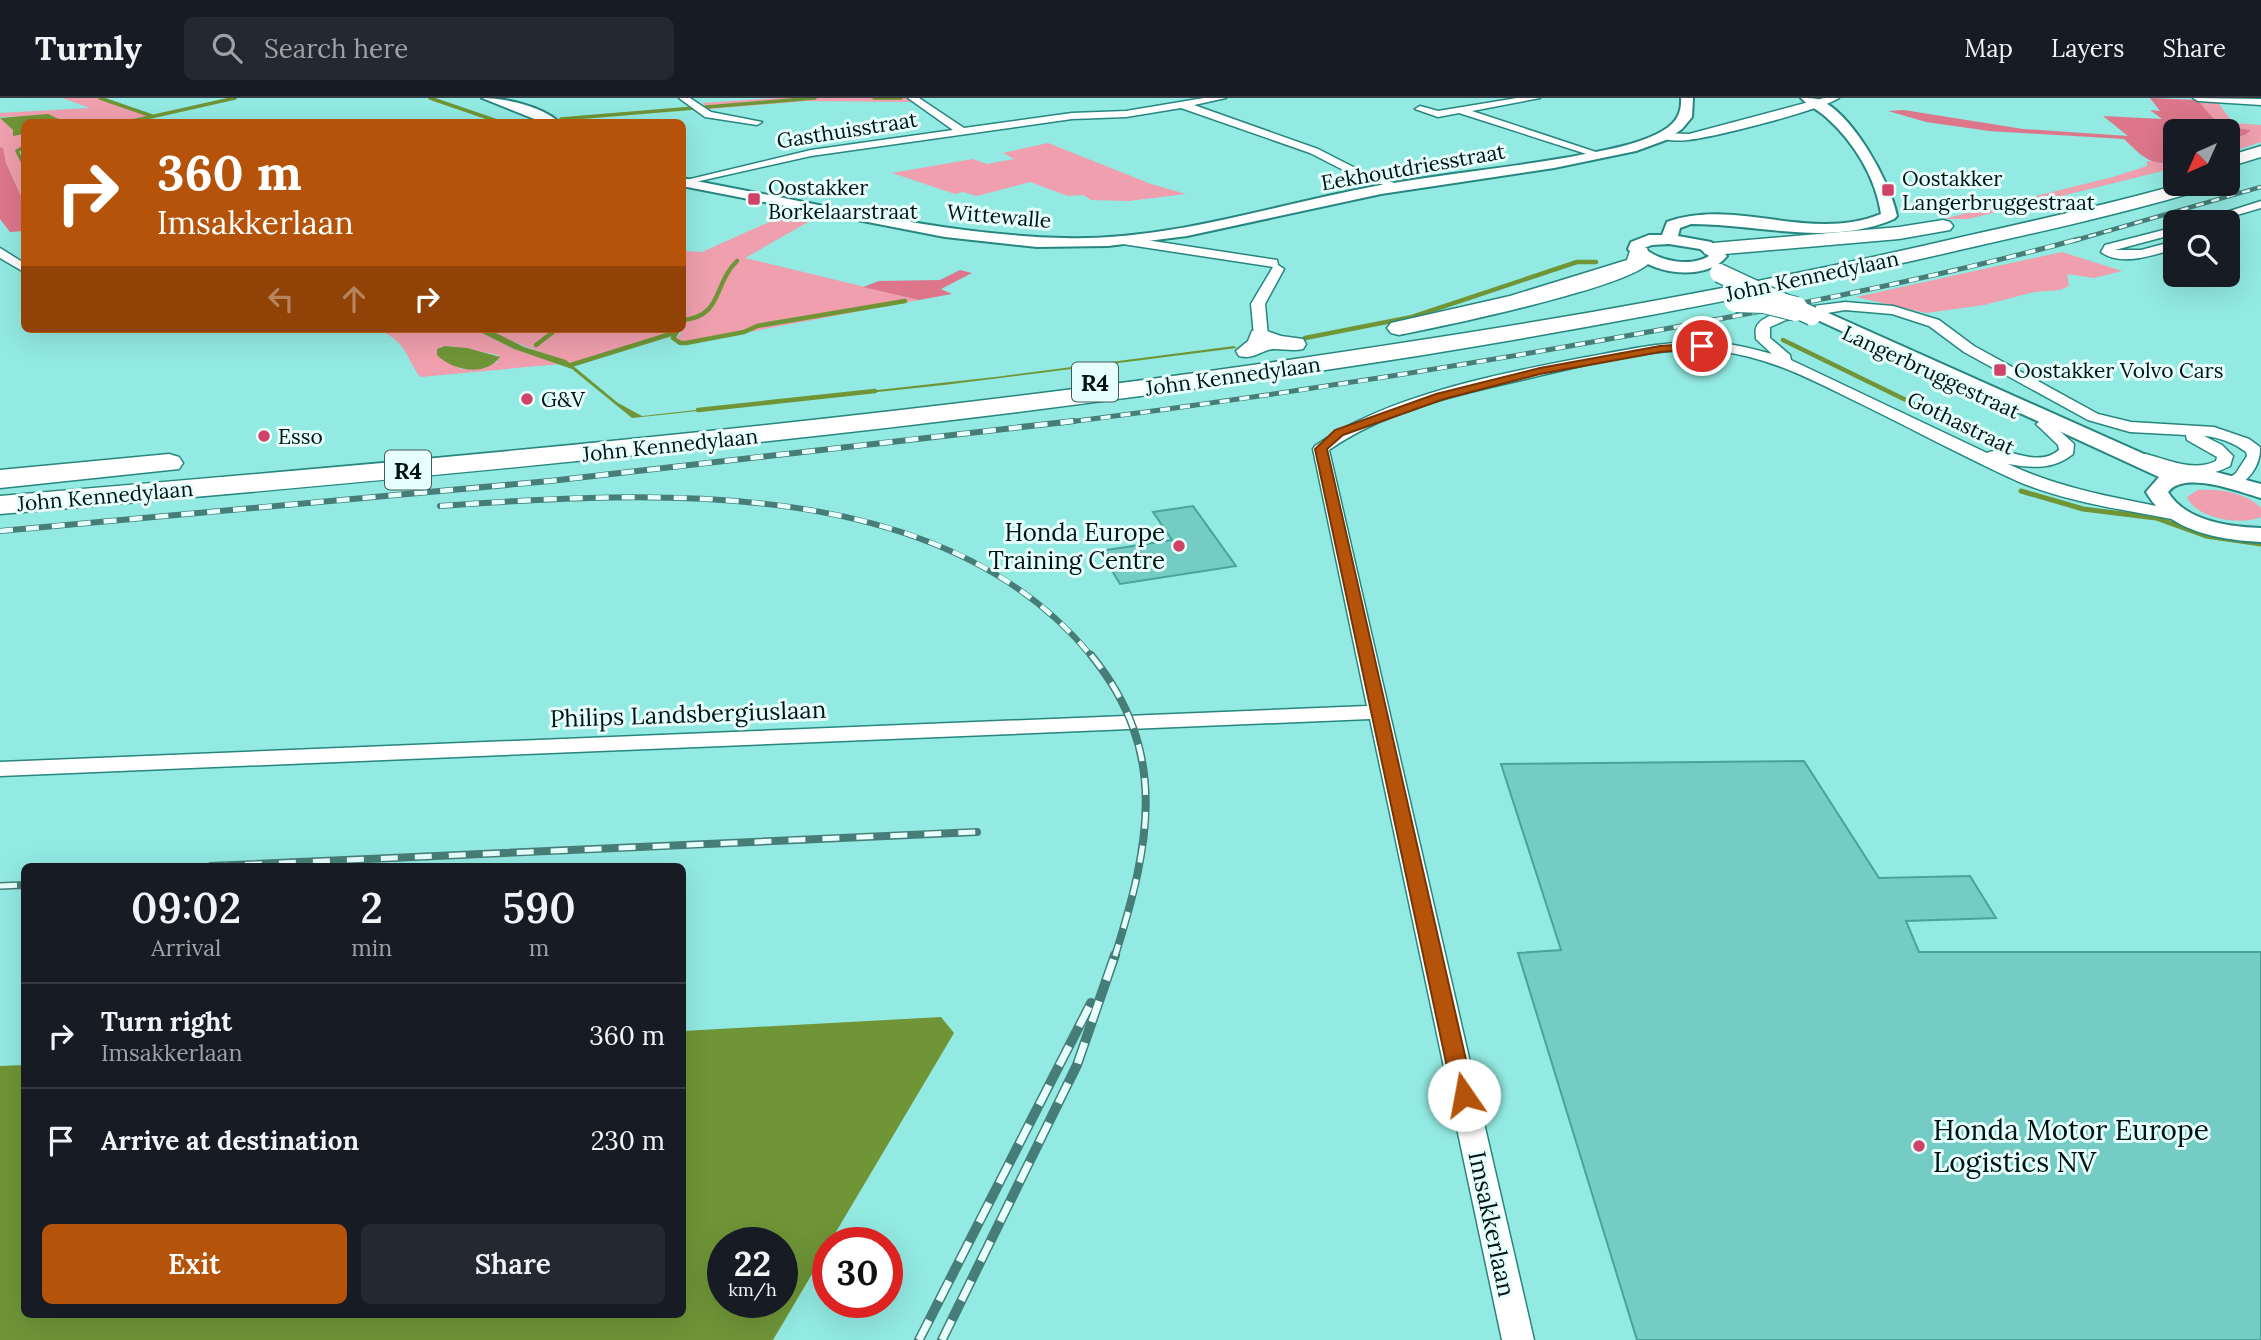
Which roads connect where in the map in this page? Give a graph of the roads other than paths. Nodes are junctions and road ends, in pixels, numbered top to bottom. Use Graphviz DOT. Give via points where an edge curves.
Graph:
graph roads {
  1 [pos="488,98"];
  2 [pos="684,98"];
  3 [pos="1221,98"];
  4 [pos="1535,98"];
  5 [pos="1687,98"];
  6 [pos="1834,98"];
  7 [pos="2198,98"];
  8 [pos="914,99"];
  9 [pos="1813,100"];
  10 [pos="1177,101"];
  11 [pos="2261,102"];
  12 [pos="1420,109"];
  13 [pos="1459,110"];
  14 [pos="545,119"];
  15 [pos="757,122"];
  16 [pos="963,132"];
  17 [pos="1662,136"];
  18 [pos="2261,148"];
  19 [pos="1600,155"];
  20 [pos="2240,156"];
  21 [pos="2240,162"];
  22 [pos="2261,165"];
  23 [pos="2163,178"];
  24 [pos="2163,178"];
  25 [pos="686,182"];
  26 [pos="686,182"];
  27 [pos="1399,187"];
  28 [pos="2163,195"];
  29 [pos="2261,204"];
  30 [pos="2240,210"];
  31 [pos="2090,216"];
  32 [pos="1968,221"];
  33 [pos="2163,233"];
  34 [pos="1669,239"];
  35 [pos="1119,240"];
  36 [pos="2163,248"];
  37 [pos="0,252"];
  38 [pos="1639,253"];
  39 [pos="1713,264"];
  40 [pos="21,266"];
  41 [pos="1809,308"];
  42 [pos="1375,332"];
  43 [pos="1306,343"];
  44 [pos="1255,344"];
  45 [pos="1179,366"];
  46 [pos="1800,368"];
  47 [pos="1107,393"];
  48 [pos="2044,424"];
  49 [pos="2168,429"];
  50 [pos="1943,440"];
  51 [pos="2104,445"];
  52 [pos="169,463"];
  53 [pos="0,481"];
  54 [pos="2232,482"];
  55 [pos="2166,484"];
  56 [pos="0,489"];
  57 [pos="2261,491"];
  58 [pos="2108,500"];
  59 [pos="0,505"];
  60 [pos="2182,516"];
  61 [pos="2261,535"];
  62 [pos="1379,712"];
  63 [pos="0,769"];
  64 [pos="1518,1340"];
  1 -- 14 [label="street"];
  2 -- 15 [label="street" via="713,116"];
  3 -- 10 [label="street, Gasthuisstraat"];
  4 -- 13 [label="street"];
  5 -- 17 [label="street, Eekhoutdriesstraat" via="1685,119"];
  6 -- 9 [label="street"];
  7 -- 11 [label="street"];
  8 -- 16 [label="street"];
  9 -- 17 [label="street" via="1779,115 1689,137"];
  9 -- 34 [label="street, Langerbruggestraat" via="1831,112 1872,164 1889,216 1874,224 1798,228 1689,219 1673,225"];
  10 -- 16 [label="street, Gasthuisstraat" via="1126,114 1072,116"];
  10 -- 27 [label="street, Gasthuisstraat"];
  12 -- 13 [label="street" via="1438,114"];
  13 -- 19 [label="street"];
  16 -- 25 [label="street, Gasthuisstraat" via="811,153"];
  17 -- 19 [label="street, Eekhoutdriesstraat"];
  18 -- 20 [label="highway"];
  19 -- 27 [label="street, Eekhoutdriesstraat"];
  21 -- 22 [label="highway"];
  23 -- 45 [label="highway, John Kennedylaan / R4" via="1983,223 1782,265 1581,303"];
  24 -- 56 [label="highway, John Kennedylaan / R4" via="1976,229 1696,288 1221,365 849,411 270,468"];
  26 -- 35 [label="street, Wittewalle" via="973,236 1069,243"];
  27 -- 35 [label="street, Eekhoutdriesstraat" via="1217,227"];
  28 -- 31 [label="highway, John Kennedylaan / R4"];
  29 -- 30 [label="street"];
  31 -- 41 [label="highway"];
  31 -- 47 [label="highway, John Kennedylaan / R4" via="1611,317"];
  32 -- 39 [label="highway"];
  33 -- 36 [label="street" via="2107,252 2122,257"];
  34 -- 38 [label="street, Langerbruggestraat" via="1642,242 1636,249"];
  34 -- 39 [label="street, Langerbruggestraat" via="1695,242"];
  35 -- 44 [label="street, Wittewalle" via="1276,266 1258,304"];
  37 -- 40 [label="street"];
  38 -- 39 [label="street, Langerbruggestraat" via="1669,264"];
  38 -- 42 [label="highway" via="1635,265 1577,286"];
  39 -- 41 [label="street, Langerbruggestraat, bridge"];
  41 -- 47 [label="highway, bridge" via="1735,300 1412,355"];
  41 -- 48 [label="street, Langerbruggestraat"];
  41 -- 51 [label="street, Langerbruggestraat"];
  43 -- 44 [label="highway"];
  44 -- 45 [label="highway"];
  45 -- 53 [label="highway, John Kennedylaan / R4" via="827,407 252,464"];
  46 -- 49 [label="street" via="1763,340 1765,324 1844,306 1893,310 1934,323 1969,349 2092,417 2130,428"];
  46 -- 50 [label="street, Gothastraat"];
  46 -- 62 [label="street, Imsakkerlaan" via="1751,351 1677,346 1540,371 1440,396 1328,440 1321,449"];
  47 -- 59 [label="highway, John Kennedylaan / R4" via="619,451"];
  48 -- 50 [label="street" via="2066,444 2067,451 2055,460 2006,458"];
  48 -- 55 [label="street, Langerbruggestraat"];
  49 -- 51 [label="street" via="2216,447 2225,456 2224,463 2202,470 2181,469"];
  49 -- 54 [label="street" via="2214,432 2254,450 2248,470"];
  50 -- 58 [label="street, Gothastraat" via="2025,478"];
  51 -- 55 [label="street, Langerbruggestraat"];
  52 -- 53 [label="highway"];
  54 -- 55 [label="street, Langerbruggestraat"];
  54 -- 57 [label="street, Langerbruggestraat"];
  55 -- 58 [label="street, Gothastraat" via="2150,498"];
  55 -- 60 [label="street, Langerbruggestraat" via="2164,504"];
  58 -- 60 [label="street, Gothastraat"];
  60 -- 61 [label="street, Langerbruggestraat" via="2223,530"];
  62 -- 63 [label="street, Philips Landsbergiuslaan"];
  62 -- 64 [label="street, Imsakkerlaan"];
}
